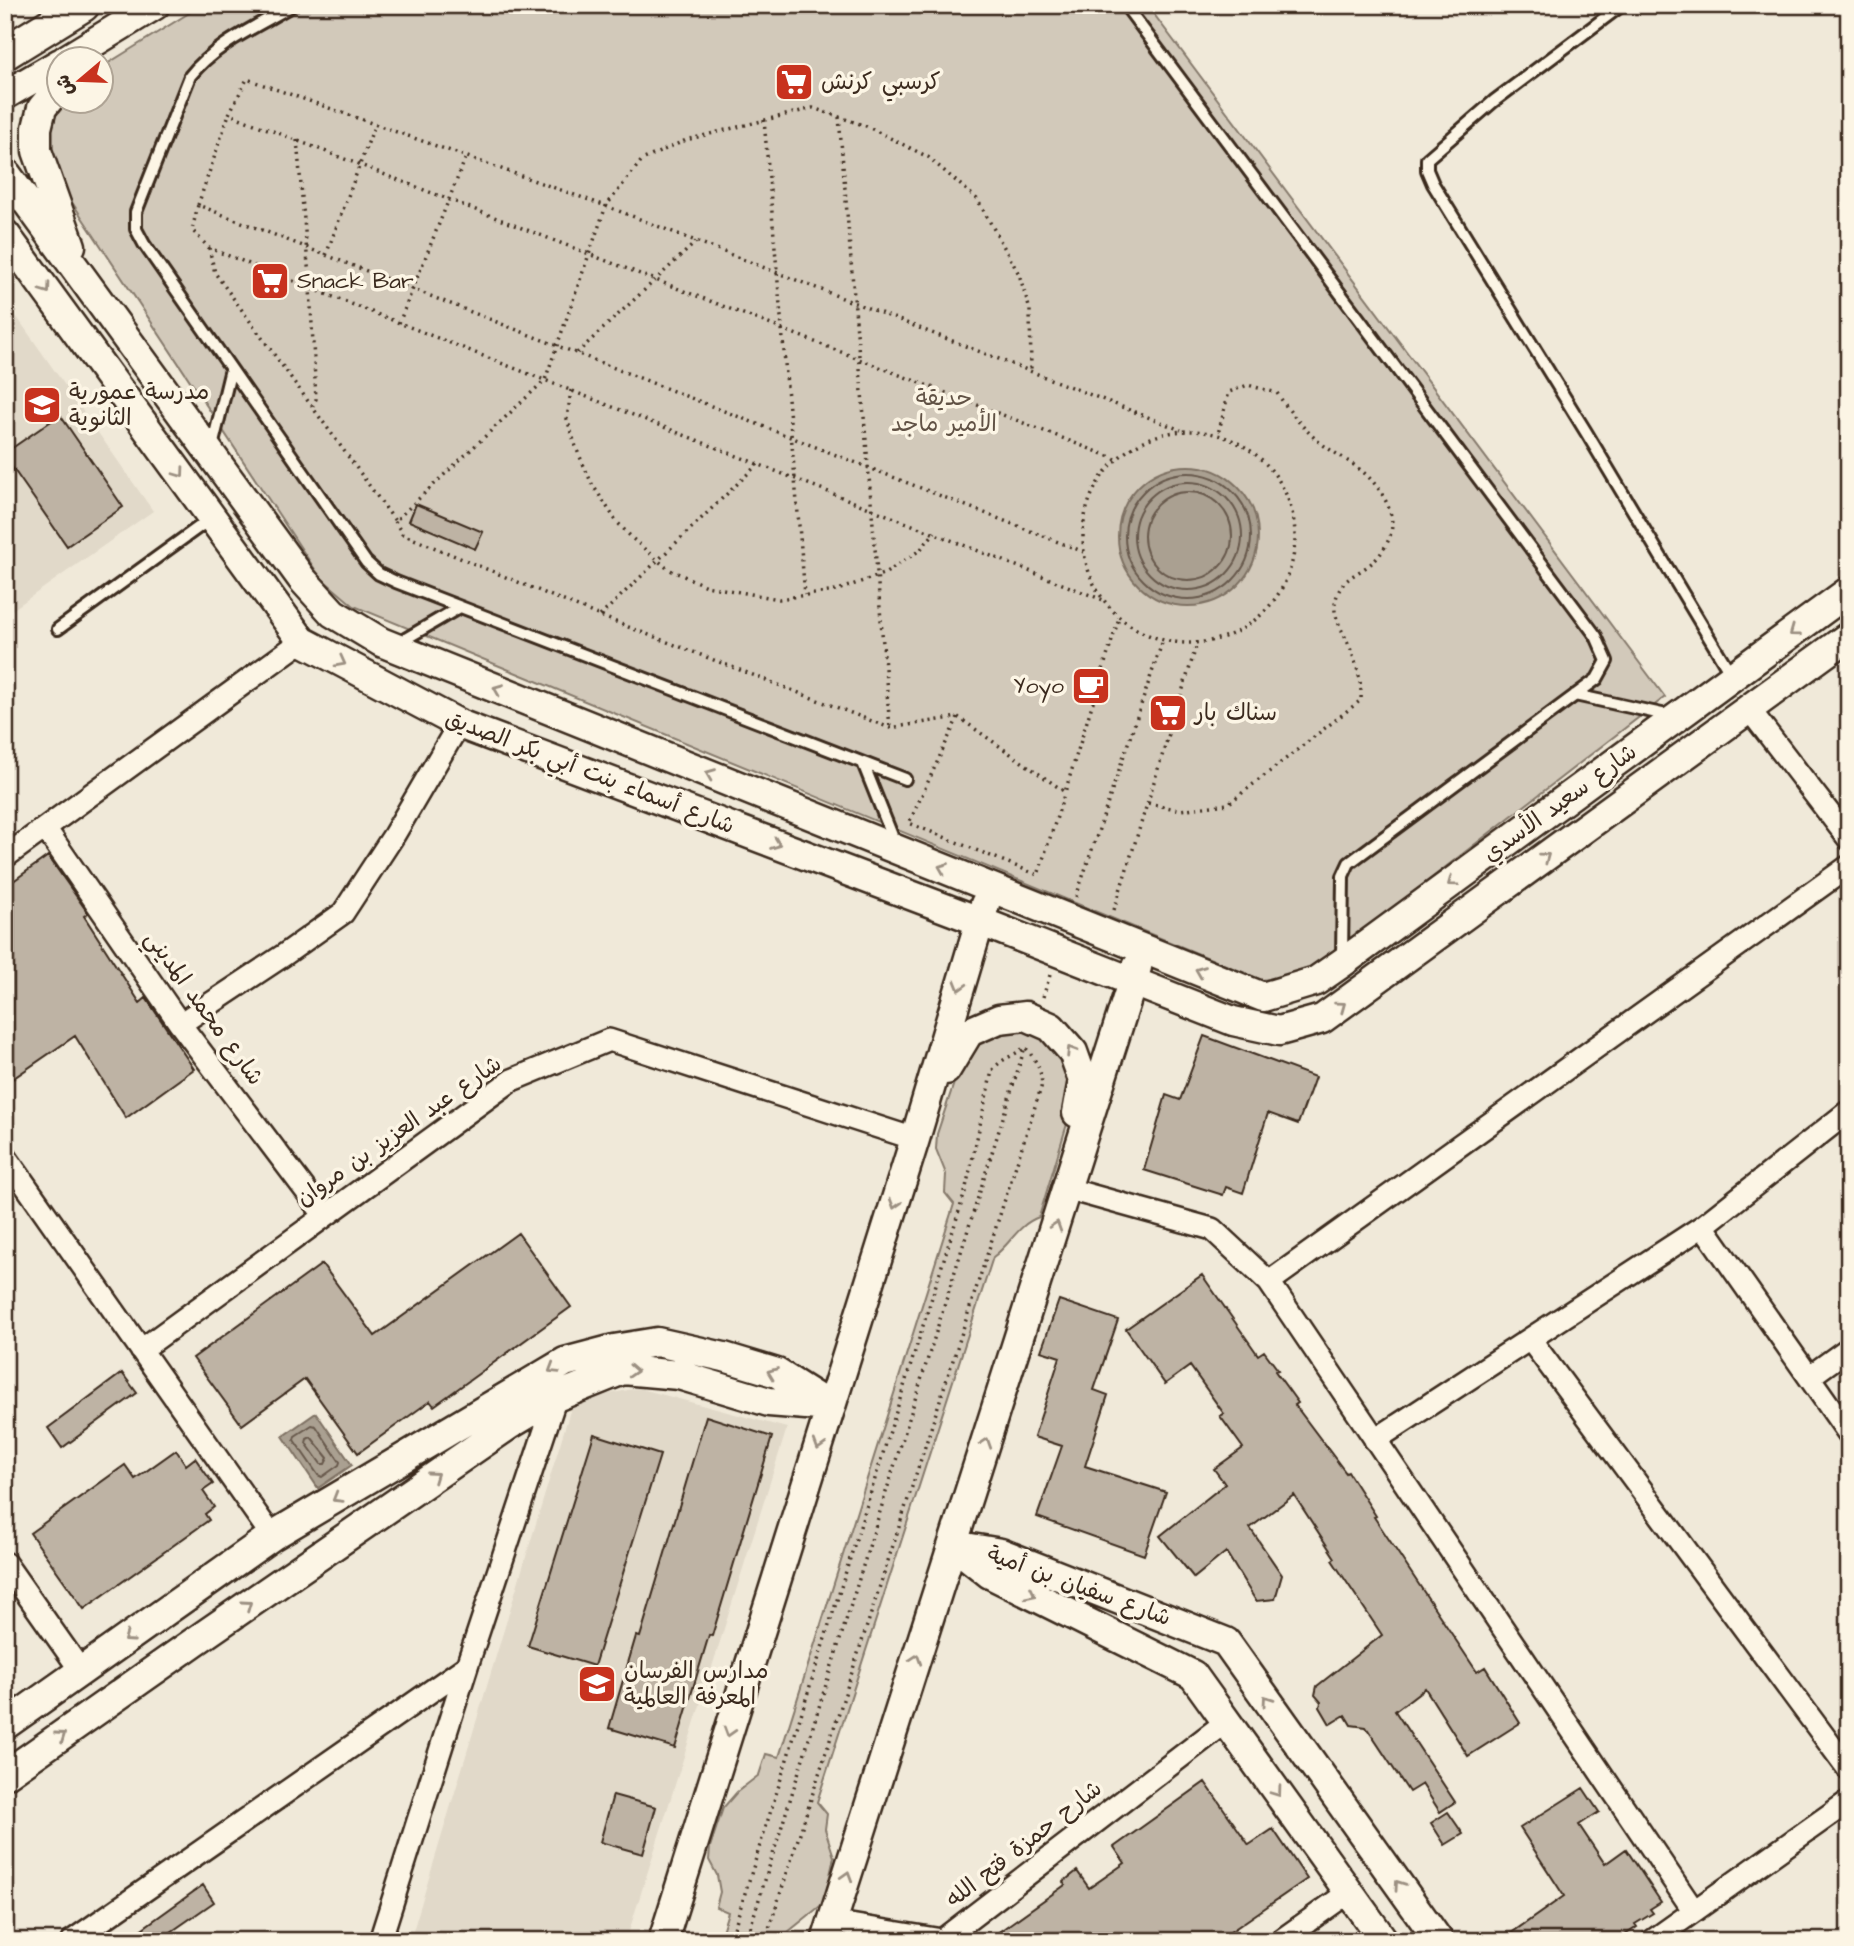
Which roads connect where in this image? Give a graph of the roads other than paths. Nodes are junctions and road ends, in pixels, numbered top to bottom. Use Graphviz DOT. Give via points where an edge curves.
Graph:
graph roads {
  1 [pos="83,5"];
  2 [pos="155,5"];
  3 [pos="293,5"];
  4 [pos="1125,5"];
  5 [pos="1622,5"];
  6 [pos="94,46"];
  7 [pos="5,53"];
  8 [pos="46,71"];
  9 [pos="5,96"];
  10 [pos="46,104"];
  11 [pos="5,172"];
  12 [pos="5,234"];
  13 [pos="81,275"];
  14 [pos="231,369"];
  15 [pos="211,453"];
  16 [pos="212,517"];
  17 [pos="1849,592"];
  18 [pos="460,607"];
  19 [pos="58,629"];
  20 [pos="1849,636"];
  21 [pos="303,641"];
  22 [pos="392,646"];
  23 [pos="1732,677"];
  24 [pos="1575,695"];
  25 [pos="1749,709"];
  26 [pos="1678,717"];
  27 [pos="459,724"];
  28 [pos="863,763"];
  29 [pos="905,779"];
  30 [pos="46,828"];
  31 [pos="1849,839"];
  32 [pos="897,849"];
  33 [pos="5,857"];
  34 [pos="1849,866"];
  35 [pos="991,887"];
  36 [pos="979,921"];
  37 [pos="1144,949"];
  38 [pos="1342,963"];
  39 [pos="1132,983"];
  40 [pos="1263,997"];
  41 [pos="180,1024"];
  42 [pos="1279,1031"];
  43 [pos="1849,1111"];
  44 [pos="915,1139"];
  45 [pos="5,1156"];
  46 [pos="1068,1189"];
  47 [pos="325,1216"];
  48 [pos="1703,1226"];
  49 [pos="1269,1282"];
  50 [pos="1530,1339"];
  51 [pos="1849,1348"];
  52 [pos="141,1350"];
  53 [pos="1809,1377"];
  54 [pos="556,1397"];
  55 [pos="831,1408"];
  56 [pos="1849,1434"];
  57 [pos="1376,1440"];
  58 [pos="272,1536"];
  59 [pos="953,1545"];
  60 [pos="5,1563"];
  61 [pos="169,1609"];
  62 [pos="197,1640"];
  63 [pos="467,1666"];
  64 [pos="81,1671"];
  65 [pos="1226,1721"];
  66 [pos="5,1726"];
  67 [pos="1849,1770"];
  68 [pos="5,1776"];
  69 [pos="1849,1801"];
  70 [pos="1349,1892"];
  71 [pos="1694,1911"];
  72 [pos="829,1931"];
  73 [pos="72,1941"];
  74 [pos="380,1941"];
  75 [pos="663,1941"];
  76 [pos="1280,1941"];
  77 [pos="1384,1941"];
  78 [pos="1439,1941"];
  79 [pos="1652,1941"];
  1 -- 7 [label="main road"];
  2 -- 6 [label="street"];
  3 -- 14 [label="lane" via="216,51 190,76 136,212 136,229 144,244"];
  4 -- 24 [label="lane" via="1596,636 1606,661 1597,679"];
  5 -- 23 [label="lane" via="1494,101 1427,159 1427,170"];
  8 -- 9 [label="street"];
  10 -- 13 [label="street" via="37,128 37,151"];
  11 -- 13 [label="street, شارع أسماء بنت أبي بكر الصديق"];
  12 -- 16 [label="street, شارع أسماء بنت أبي بكر الصديق, one-way"];
  13 -- 15 [label="street, شارع أسماء بنت أبي بكر الصديق"];
  14 -- 15 [label="lane"];
  14 -- 18 [label="lane" via="366,562 379,574"];
  15 -- 22 [label="street, شارع أسماء بنت أبي بكر الصديق" via="302,579 333,613"];
  16 -- 19 [label="lane"];
  16 -- 21 [label="street, شارع أسماء بنت أبي بكر الصديق"];
  17 -- 23 [label="street, شارع سعيد الأسدي, one-way"];
  18 -- 22 [label="lane"];
  18 -- 28 [label="lane"];
  20 -- 25 [label="street, شارع سعيد الأسدي"];
  21 -- 27 [label="street, شارع أسماء بنت أبي بكر الصديق, one-way"];
  21 -- 30 [label="street"];
  32 -- 22 [label="street, شارع أسماء بنت أبي بكر الصديق, one-way"];
  23 -- 26 [label="street, شارع سعيد الأسدي"];
  24 -- 26 [label="lane"];
  24 -- 38 [label="lane" via="1349,863 1343,876"];
  25 -- 31 [label="street"];
  42 -- 25 [label="street, شارع سعيد الأسدي, one-way" via="1322,1019"];
  26 -- 38 [label="street, شارع سعيد الأسدي, one-way"];
  27 -- 36 [label="street, شارع أسماء بنت أبي بكر الصديق, one-way"];
  27 -- 41 [label="street" via="343,913"];
  28 -- 29 [label="lane"];
  28 -- 32 [label="lane"];
  30 -- 33 [label="street"];
  30 -- 41 [label="street, شارع محمد المديني"];
  35 -- 32 [label="street, شارع أسماء بنت أبي بكر الصديق, one-way"];
  34 -- 49 [label="street"];
  35 -- 36 [label="street"];
  35 -- 37 [label="street, شارع أسماء بنت أبي بكر الصديق"];
  36 -- 39 [label="street, شارع أسماء بنت أبي بكر الصديق"];
  36 -- 44 [label="street, one-way"];
  37 -- 39 [label="street"];
  40 -- 37 [label="street, شارع أسماء بنت أبي بكر الصديق, one-way"];
  38 -- 40 [label="street, شارع سعيد الأسدي" via="1316,981"];
  39 -- 42 [label="street, شارع أسماء بنت أبي بكر الصديق" via="1233,1021"];
  39 -- 46 [label="street"];
  41 -- 47 [label="street, شارع محمد المديني"];
  43 -- 48 [label="street"];
  46 -- 44 [label="street, one-way" via="1083,1080 1073,1052 1051,1027 1026,1016 999,1019 969,1032 951,1059"];
  44 -- 47 [label="street, شارع عبد العزيز بن مروان" via="609,1040 512,1080"];
  44 -- 55 [label="street, one-way"];
  45 -- 52 [label="street"];
  46 -- 49 [label="street" via="1212,1229"];
  59 -- 46 [label="street, one-way"];
  47 -- 52 [label="street, شارع عبد العزيز بن مروان"];
  48 -- 50 [label="street"];
  48 -- 53 [label="street"];
  49 -- 57 [label="street"];
  50 -- 57 [label="street"];
  50 -- 67 [label="street"];
  51 -- 53 [label="street"];
  52 -- 58 [label="street"];
  53 -- 56 [label="street"];
  54 -- 55 [label="street, one-way" via="623,1370 680,1375 769,1402"];
  62 -- 54 [label="street, one-way"];
  54 -- 63 [label="street"];
  55 -- 58 [label="street, one-way" via="778,1373 724,1357 657,1342 614,1349 565,1362"];
  55 -- 75 [label="street, one-way"];
  57 -- 71 [label="street"];
  58 -- 61 [label="street"];
  59 -- 65 [label="street, شارع سفيان بن أمية, one-way" via="990,1574 1193,1675"];
  72 -- 59 [label="street, one-way"];
  78 -- 59 [label="street, شارع سفيان بن أمية, one-way" via="1226,1642 1001,1553"];
  60 -- 64 [label="street"];
  61 -- 62 [label="street"];
  61 -- 64 [label="street, one-way"];
  68 -- 62 [label="street, one-way"];
  63 -- 73 [label="street"];
  63 -- 74 [label="street"];
  64 -- 66 [label="street"];
  65 -- 70 [label="street, شارع سفيان بن أمية, one-way"];
  65 -- 72 [label="street, شارح حمزة فتح الله" via="942,1940"];
  69 -- 71 [label="street"];
  70 -- 76 [label="street"];
  70 -- 77 [label="street, شارع سفيان بن أمية"];
  71 -- 79 [label="street"];
}
